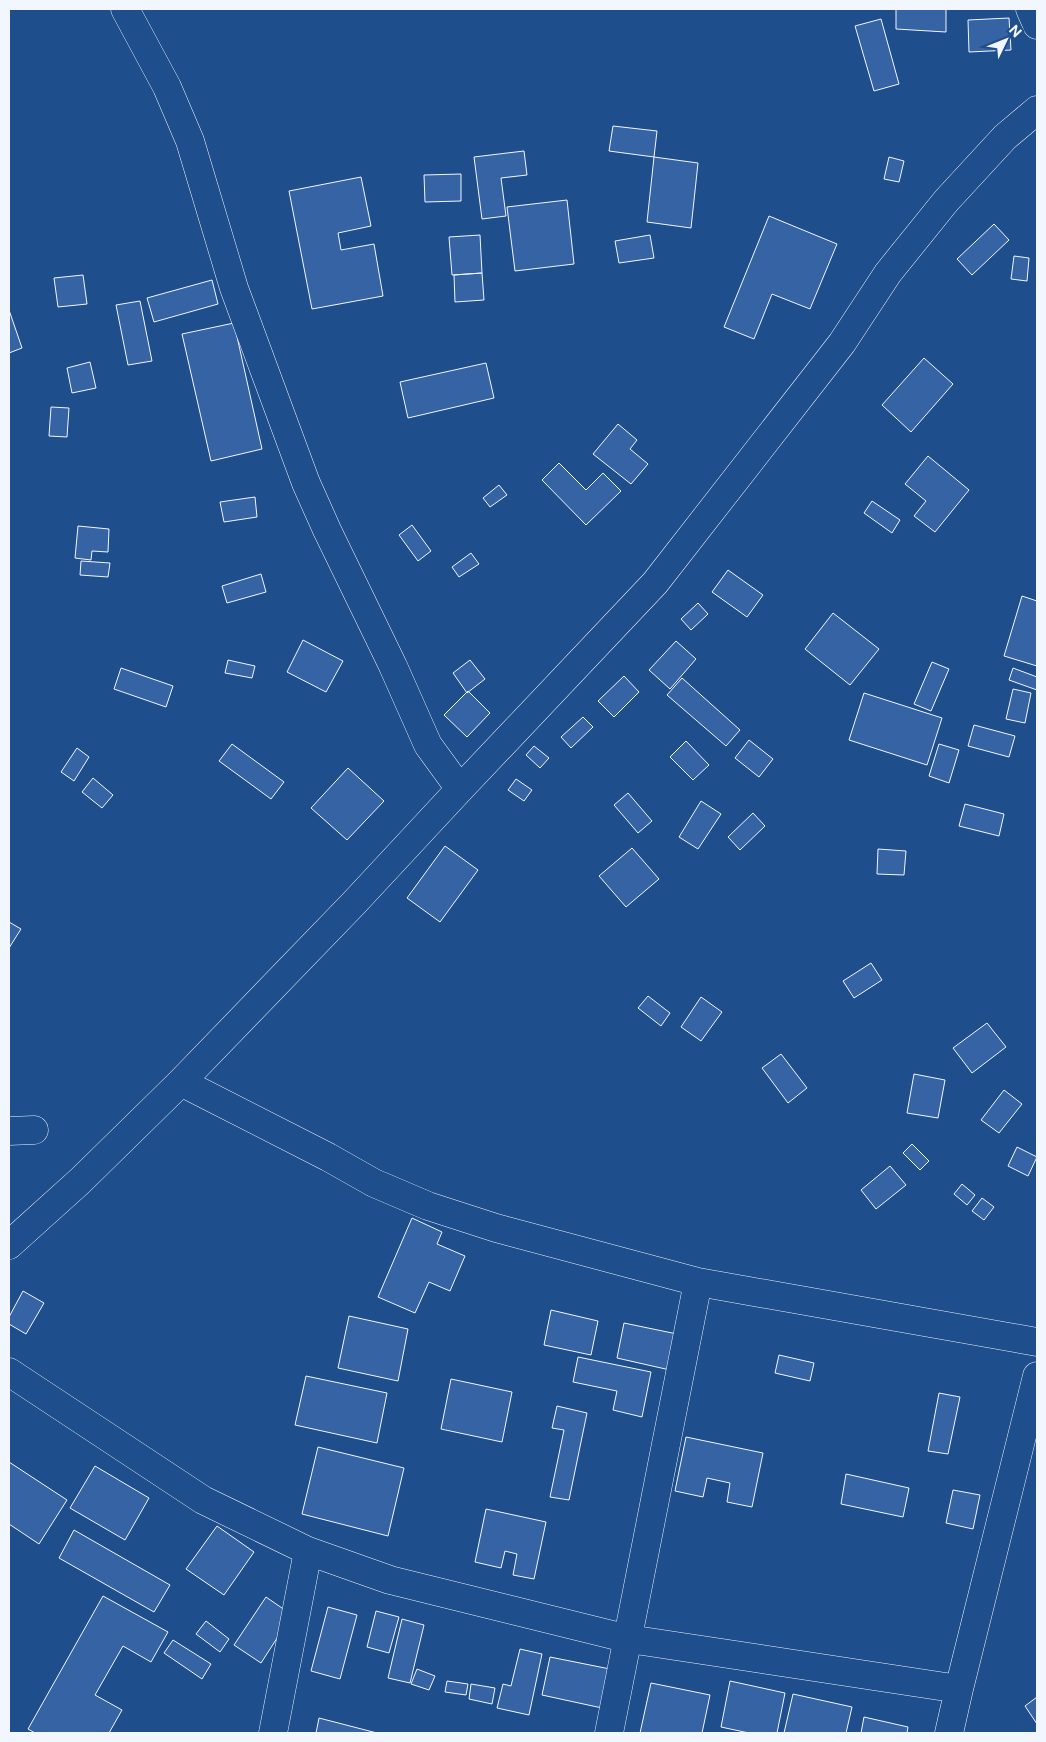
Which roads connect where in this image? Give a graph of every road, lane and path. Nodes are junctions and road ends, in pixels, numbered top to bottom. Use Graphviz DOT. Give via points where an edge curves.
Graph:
graph roads {
  1 [pos="125,9"];
  2 [pos="1030,9"];
  3 [pos="1037,25"];
  4 [pos="1037,110"];
  5 [pos="460,789"];
  6 [pos="181,1082"];
  7 [pos="9,1245"];
  8 [pos="698,1282"];
  9 [pos="1037,1342"];
  10 [pos="9,1372"];
  11 [pos="1037,1376"];
  12 [pos="308,1551"];
  13 [pos="629,1639"];
  14 [pos="959,1689"];
  15 [pos="273,1733"];
  16 [pos="609,1733"];
  17 [pos="949,1733"];
  1 -- 5 [label="street" via="167,87 190,141 234,288 306,483 428,745"];
  2 -- 3 [label="street"];
  4 -- 5 [label="street" via="1005,137 946,201 888,273 836,350 655,583"];
  5 -- 6 [label="street" via="354,904"];
  6 -- 7 [label="street"];
  6 -- 8 [label="street" via="374,1183 428,1206"];
  8 -- 9 [label="street"];
  8 -- 13 [label="street"];
  10 -- 12 [label="street" via="202,1500"];
  11 -- 14 [label="street"];
  12 -- 13 [label="street" via="390,1580"];
  12 -- 15 [label="street"];
  13 -- 14 [label="street"];
  13 -- 16 [label="street"];
  14 -- 17 [label="street"];
}
